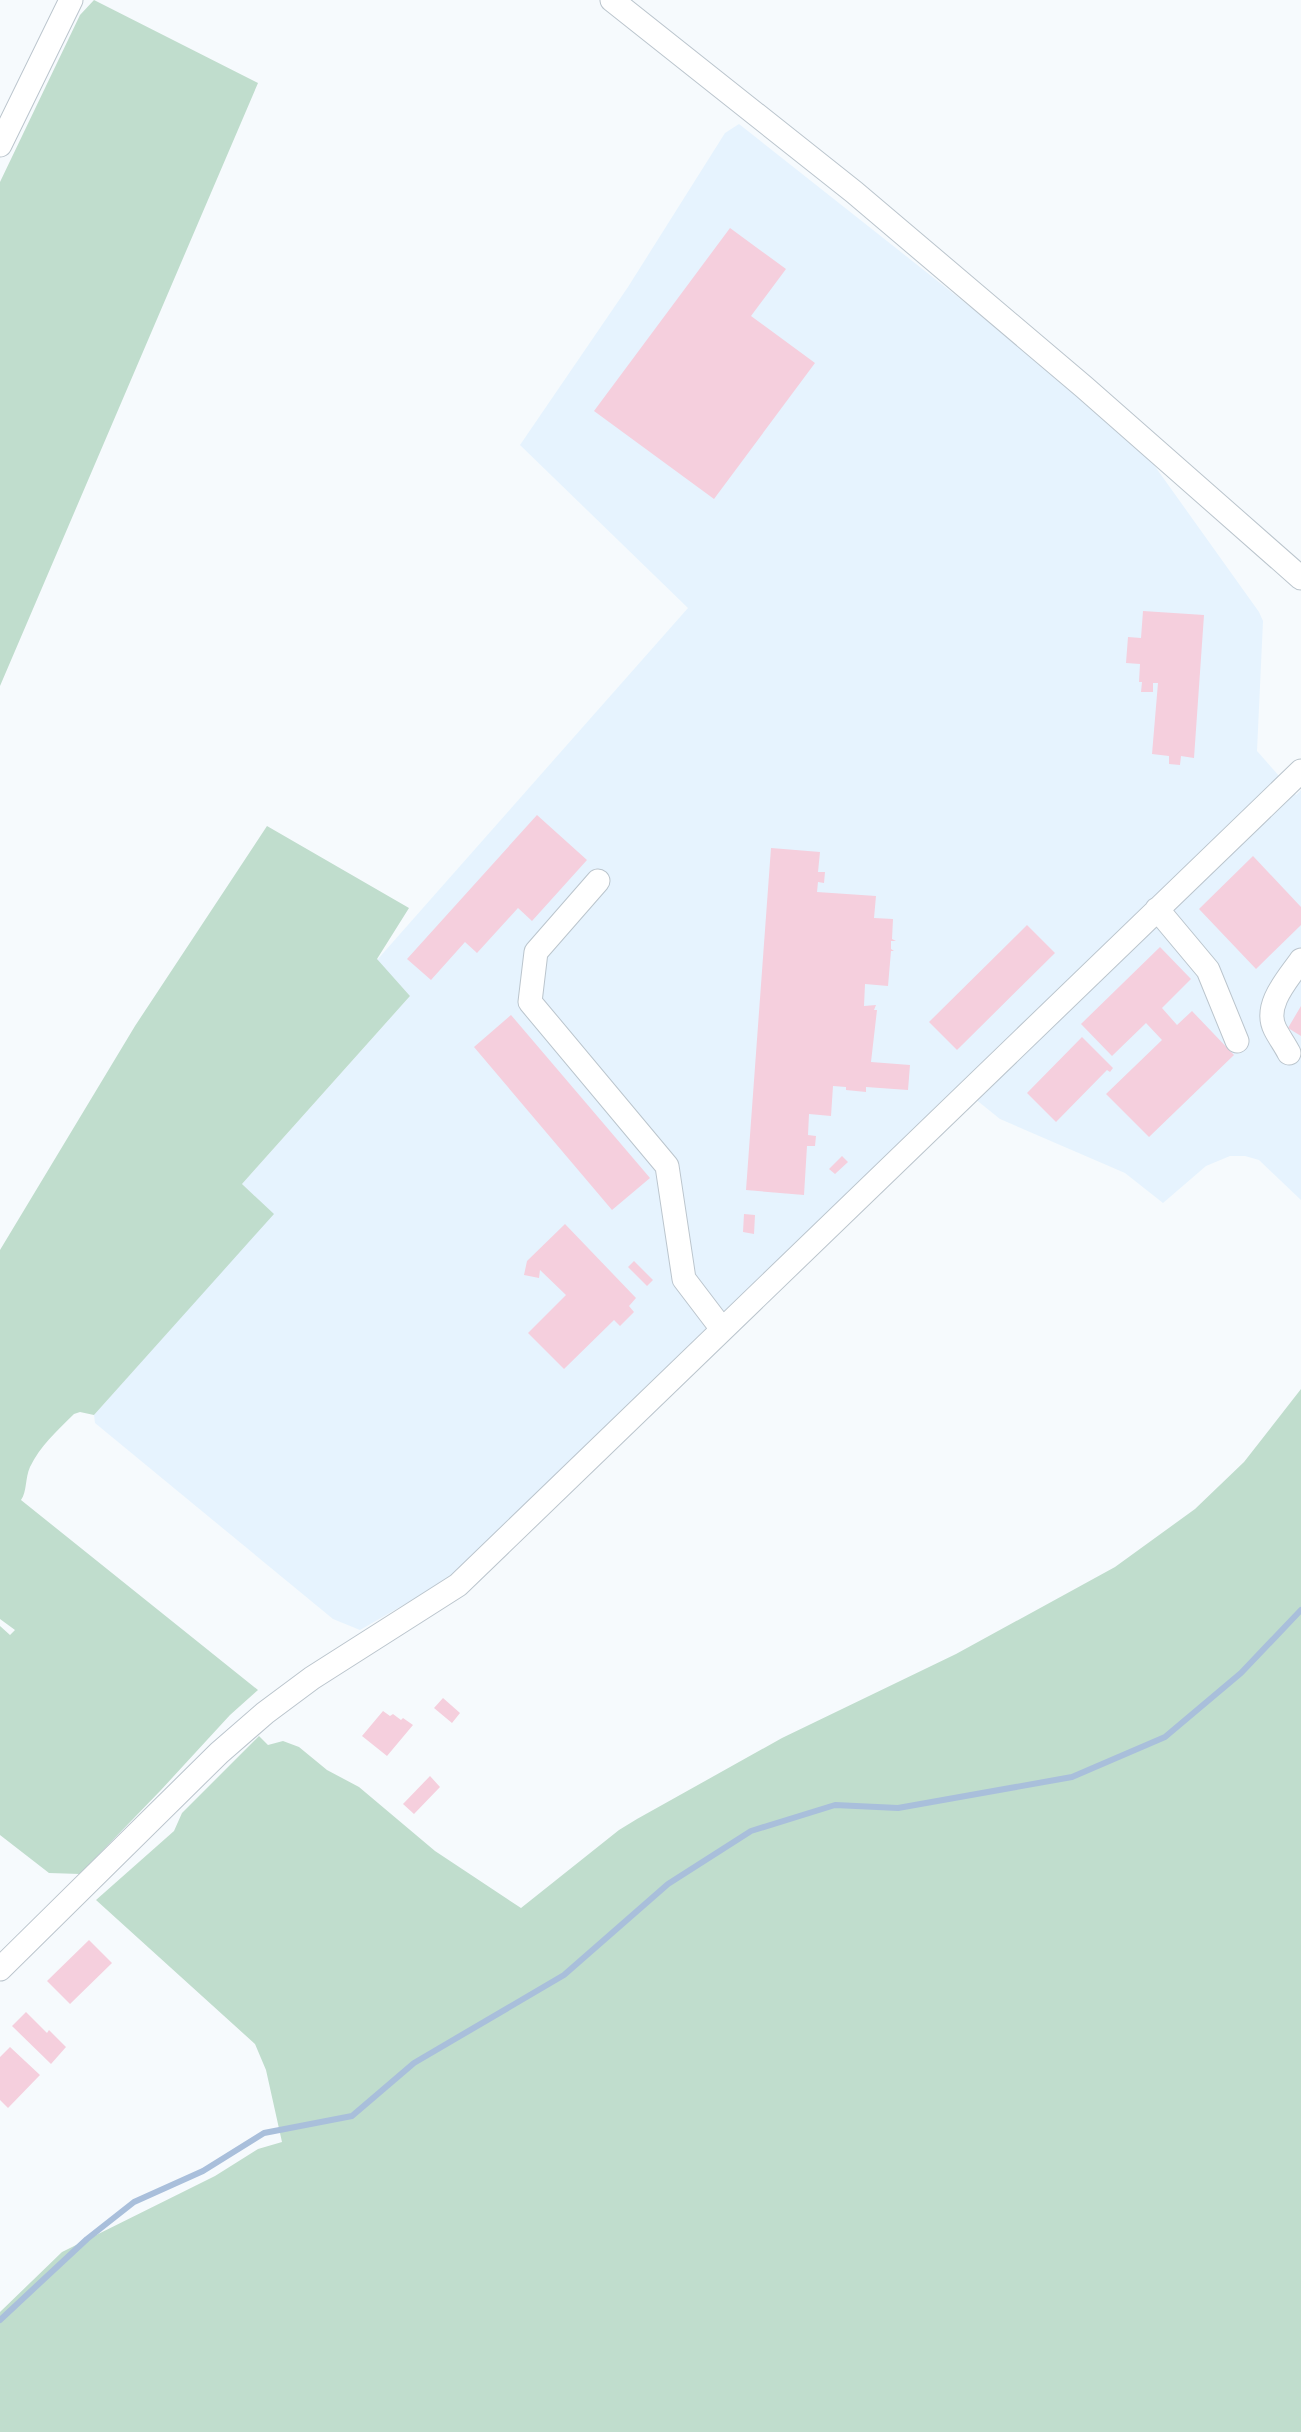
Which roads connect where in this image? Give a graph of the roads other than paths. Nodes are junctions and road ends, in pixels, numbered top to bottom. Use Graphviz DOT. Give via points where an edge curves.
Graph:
graph roads {
  1 [pos="71,0"];
  2 [pos="612,0"];
  3 [pos="0,145"];
  4 [pos="1301,578"];
  5 [pos="1301,771"];
  6 [pos="598,881"];
  7 [pos="1157,909"];
  8 [pos="1301,960"];
  9 [pos="1237,1041"];
  10 [pos="1289,1053"];
  11 [pos="722,1329"];
  12 [pos="0,1969"];
  1 -- 3 [label="street"];
  2 -- 4 [label="street" via="854,192"];
  5 -- 7 [label="street"];
  6 -- 11 [label="street" via="536,952 530,1002 667,1166 684,1279"];
  7 -- 9 [label="street" via="1208,970"];
  7 -- 11 [label="street"];
  8 -- 10 [label="street" via="1273,1002 1271,1015"];
  11 -- 12 [label="street" via="458,1585 265,1713"];
}
